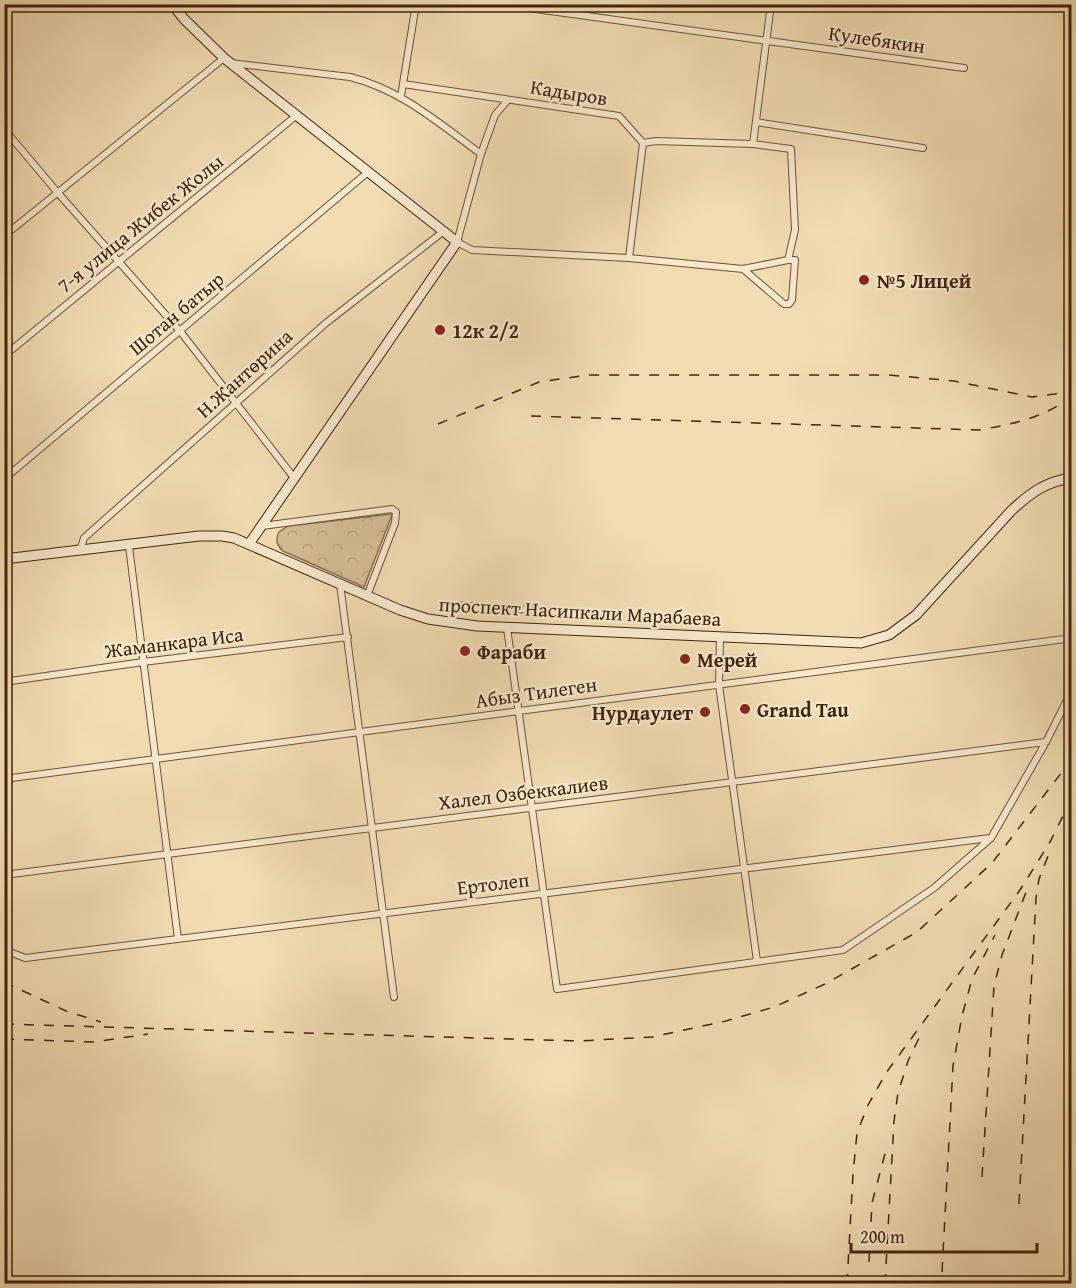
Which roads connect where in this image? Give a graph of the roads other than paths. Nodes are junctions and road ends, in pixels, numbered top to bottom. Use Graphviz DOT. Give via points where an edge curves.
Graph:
graph roads {
  1 [pos="172,4"];
  2 [pos="416,4"];
  3 [pos="500,4"];
  4 [pos="771,4"];
  5 [pos="765,40"];
  6 [pos="228,60"];
  7 [pos="964,68"];
  8 [pos="403,84"];
  9 [pos="400,96"];
  10 [pos="508,100"];
  11 [pos="297,115"];
  12 [pos="756,122"];
  13 [pos="4,129"];
  14 [pos="643,143"];
  15 [pos="753,144"];
  16 [pos="923,148"];
  17 [pos="480,154"];
  18 [pos="368,172"];
  19 [pos="58,193"];
  20 [pos="444,231"];
  21 [pos="4,236"];
  22 [pos="457,242"];
  23 [pos="628,258"];
  24 [pos="788,260"];
  25 [pos="119,261"];
  26 [pos="742,268"];
  27 [pos="180,331"];
  28 [pos="4,356"];
  29 [pos="235,403"];
  30 [pos="1071,478"];
  31 [pos="4,479"];
  32 [pos="295,479"];
  33 [pos="262,526"];
  34 [pos="249,544"];
  35 [pos="129,546"];
  36 [pos="80,551"];
  37 [pos="4,560"];
  38 [pos="340,584"];
  39 [pos="367,596"];
  40 [pos="452,605"];
  41 [pos="578,613"];
  42 [pos="507,628"];
  43 [pos="720,637"];
  44 [pos="348,638"];
  45 [pos="1071,638"];
  46 [pos="143,662"];
  47 [pos="4,682"];
  48 [pos="719,685"];
  49 [pos="1071,690"];
  50 [pos="519,711"];
  51 [pos="360,732"];
  52 [pos="1046,742"];
  53 [pos="156,759"];
  54 [pos="4,779"];
  55 [pos="732,782"];
  56 [pos="532,807"];
  57 [pos="372,828"];
  58 [pos="991,838"];
  59 [pos="168,854"];
  60 [pos="744,868"];
  61 [pos="4,875"];
  62 [pos="544,893"];
  63 [pos="383,914"];
  64 [pos="178,939"];
  65 [pos="4,945"];
  66 [pos="757,961"];
  67 [pos="394,997"];
  1 -- 6 [label="main road"];
  2 -- 8 [label="street"];
  3 -- 5 [label="street, Кулебякин"];
  4 -- 5 [label="street"];
  5 -- 7 [label="street, Кулебякин"];
  5 -- 12 [label="street"];
  6 -- 9 [label="street" via="350,78"];
  6 -- 11 [label="main road"];
  6 -- 19 [label="street"];
  8 -- 9 [label="street"];
  8 -- 10 [label="street, Кадыров"];
  9 -- 17 [label="street"];
  10 -- 14 [label="street, Кадыров" via="619,116"];
  10 -- 17 [label="street" via="495,115"];
  11 -- 18 [label="main road"];
  11 -- 25 [label="street, 7-я улица Жибек Жолы"];
  12 -- 15 [label="street"];
  12 -- 16 [label="street"];
  13 -- 19 [label="street"];
  14 -- 15 [label="street"];
  14 -- 23 [label="street"];
  15 -- 24 [label="street" via="791,149 795,230"];
  17 -- 22 [label="street"];
  18 -- 20 [label="main road"];
  18 -- 27 [label="street, Шотан батыр"];
  19 -- 21 [label="street"];
  19 -- 25 [label="street"];
  20 -- 22 [label="main road"];
  20 -- 29 [label="street, Н.Жантөрина" via="326,323"];
  22 -- 23 [label="street" via="472,250"];
  22 -- 32 [label="main road"];
  23 -- 26 [label="street"];
  24 -- 26 [label="street"];
  24 -- 26 [label="street" via="795,260 789,304 784,304"];
  25 -- 27 [label="street"];
  25 -- 28 [label="street, 7-я улица Жибек Жолы"];
  27 -- 29 [label="street"];
  27 -- 31 [label="street, Шотан батыр"];
  29 -- 32 [label="street"];
  29 -- 36 [label="street, Н.Жантөрина" via="84,538"];
  30 -- 43 [label="main road, проспект Насипкали Марабаева" via="1059,479 1028,495 916,615 889,635 861,642"];
  32 -- 33 [label="main road"];
  33 -- 34 [label="main road"];
  33 -- 39 [label="street" via="392,509 396,512 395,523"];
  34 -- 35 [label="main road, проспект Насипкали Марабаева" via="211,535"];
  34 -- 38 [label="main road, проспект Насипкали Марабаева"];
  35 -- 36 [label="main road, проспект Насипкали Марабаева"];
  35 -- 46 [label="street"];
  36 -- 37 [label="main road, проспект Насипкали Марабаева"];
  38 -- 39 [label="main road, проспект Насипкали Марабаева"];
  38 -- 44 [label="street"];
  39 -- 42 [label="main road, проспект Насипкали Марабаева" via="428,619"];
  40 -- 41 [label="street"];
  42 -- 43 [label="main road, проспект Насипкали Марабаева"];
  42 -- 50 [label="street"];
  43 -- 48 [label="street"];
  44 -- 46 [label="street, Жаманкара Иса"];
  44 -- 51 [label="street"];
  45 -- 48 [label="street, Абыз Тилеген"];
  46 -- 47 [label="street, Жаманкара Иса"];
  46 -- 53 [label="street"];
  48 -- 50 [label="street, Абыз Тилеген"];
  48 -- 55 [label="street"];
  49 -- 52 [label="street"];
  50 -- 51 [label="street, Абыз Тилеген"];
  50 -- 56 [label="street"];
  51 -- 53 [label="street, Абыз Тилеген"];
  51 -- 57 [label="street"];
  52 -- 55 [label="street, Халел Озбеккалиев"];
  52 -- 58 [label="street"];
  53 -- 54 [label="street, Абыз Тилеген"];
  53 -- 59 [label="street"];
  55 -- 56 [label="street, Халел Озбеккалиев"];
  55 -- 60 [label="street"];
  56 -- 57 [label="street, Халел Озбеккалиев"];
  56 -- 62 [label="street"];
  57 -- 59 [label="street, Халел Озбеккалиев"];
  57 -- 63 [label="street"];
  58 -- 60 [label="street, Ертолеп"];
  58 -- 66 [label="street" via="934,888 843,950"];
  59 -- 61 [label="street, Халел Озбеккалиев"];
  59 -- 64 [label="street"];
  60 -- 62 [label="street, Ертолеп"];
  60 -- 66 [label="street"];
  62 -- 63 [label="street, Ертолеп"];
  62 -- 66 [label="street" via="557,989"];
  63 -- 64 [label="street, Ертолеп"];
  63 -- 67 [label="street"];
  64 -- 65 [label="street, Ертолеп" via="25,958"];
}
